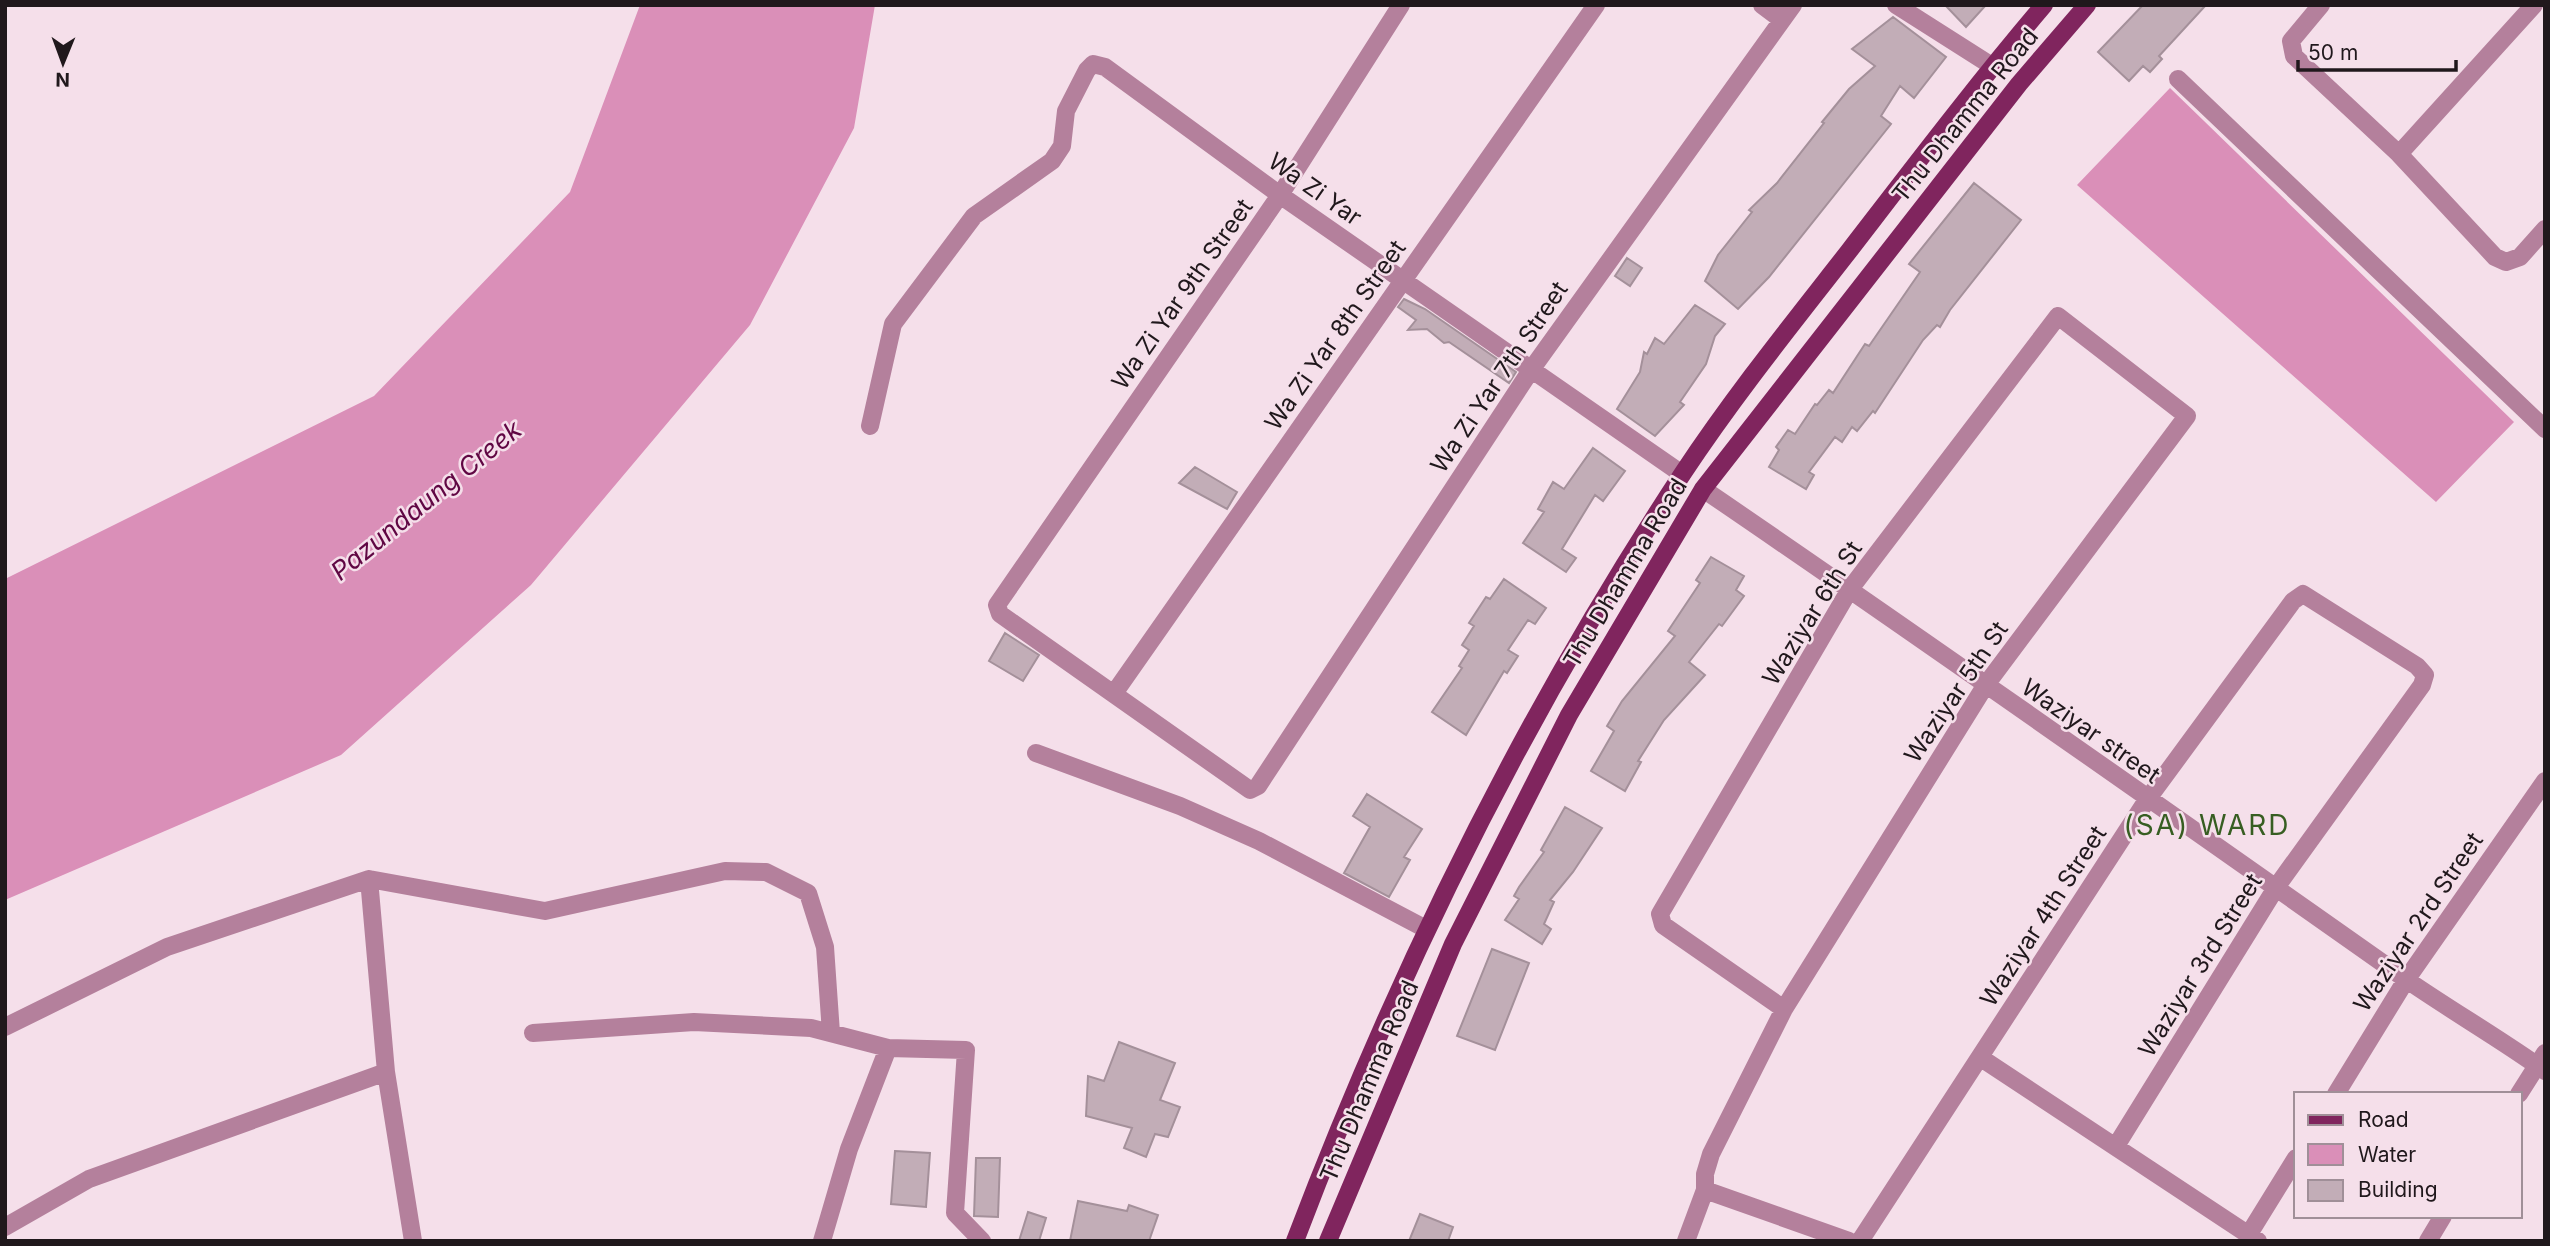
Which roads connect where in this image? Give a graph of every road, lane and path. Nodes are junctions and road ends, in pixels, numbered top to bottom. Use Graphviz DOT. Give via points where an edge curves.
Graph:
graph roads {
  1 [pos="1401,5"];
  2 [pos="1596,5"];
  3 [pos="1762,5"];
  4 [pos="1793,5"];
  5 [pos="1896,5"];
  6 [pos="2044,5"];
  7 [pos="2087,5"];
  8 [pos="2321,5"];
  9 [pos="2534,5"];
  10 [pos="1782,20"];
  11 [pos="1992,66"];
  12 [pos="2178,79"];
  13 [pos="2399,154"];
  14 [pos="1280,195"];
  15 [pos="2545,229"];
  16 [pos="1403,281"];
  17 [pos="1531,370"];
  18 [pos="2187,416"];
  19 [pos="870,426"];
  20 [pos="2545,429"];
  21 [pos="1682,474"];
  22 [pos="1703,489"];
  23 [pos="1850,589"];
  24 [pos="2425,676"];
  25 [pos="1984,686"];
  26 [pos="1115,692"];
  27 [pos="1036,753"];
  28 [pos="2545,781"];
  29 [pos="2147,800"];
  30 [pos="369,879"];
  31 [pos="2277,886"];
  32 [pos="1426,929"];
  33 [pos="2406,979"];
  34 [pos="1784,1009"];
  35 [pos="5,1027"];
  36 [pos="533,1032"];
  37 [pos="831,1033"];
  38 [pos="888,1048"];
  39 [pos="1981,1058"];
  40 [pos="2542,1063"];
  41 [pos="386,1072"];
  42 [pos="2337,1092"];
  43 [pos="2520,1092"];
  44 [pos="2116,1146"];
  45 [pos="2294,1162"];
  46 [pos="1705,1190"];
  47 [pos="2442,1218"];
  48 [pos="5,1227"];
  49 [pos="2253,1238"];
  50 [pos="414,1241"];
  51 [pos="822,1241"];
  52 [pos="982,1241"];
  53 [pos="1295,1241"];
  54 [pos="1328,1241"];
  55 [pos="1686,1241"];
  56 [pos="1849,1241"];
  57 [pos="1860,1241"];
  58 [pos="2428,1241"];
  1 -- 14 [label="street, Wa Zi Yar 9th Street"];
  2 -- 16 [label="street, Wa Zi Yar 8th Street"];
  3 -- 10 [label="street"];
  4 -- 10 [label="street, Wa Zi Yar 7th Street"];
  5 -- 11 [label="street"];
  6 -- 11 [label="main road, Thu Dhamma Road"];
  7 -- 22 [label="main road, Thu Dhamma Road" via="2011,94"];
  8 -- 13 [label="street" via="2291,41 2294,56"];
  9 -- 13 [label="street"];
  10 -- 17 [label="street, Wa Zi Yar 7th Street"];
  11 -- 21 [label="main road, Thu Dhamma Road" via="1736,395"];
  12 -- 20 [label="street"];
  13 -- 15 [label="street" via="2495,257 2506,262 2520,257"];
  14 -- 16 [label="street, Wa Zi Yar"];
  14 -- 19 [label="street, Wa Zi Yar" via="1105,67 1093,64 1066,111 1062,145 1052,161 974,216 893,324"];
  14 -- 26 [label="street, Wa Zi Yar 9th Street" via="997,605 1000,614"];
  16 -- 17 [label="street, Wa Zi Yar"];
  16 -- 26 [label="street, Wa Zi Yar 8th Street"];
  17 -- 21 [label="street, Wa Zi Yar"];
  17 -- 26 [label="street, Wa Zi Yar 7th Street" via="1258,786 1250,790"];
  18 -- 23 [label="street, Waziyar 6th St" via="2058,316"];
  18 -- 25 [label="street, Waziyar 5th St"];
  21 -- 22 [label="main road, Waziyar street"];
  21 -- 32 [label="main road, Thu Dhamma Road" via="1550,690"];
  22 -- 23 [label="street, Waziyar street"];
  22 -- 54 [label="main road, Thu Dhamma Road" via="1563,727 1453,944"];
  23 -- 25 [label="street, Waziyar street"];
  23 -- 34 [label="street, Waziyar 6th St" via="1660,914 1663,925"];
  24 -- 29 [label="street, Waziyar 4th Street" via="2417,666 2303,594 2293,601"];
  24 -- 31 [label="street, Waziyar 3rd Street"];
  25 -- 29 [label="street, Waziyar street"];
  25 -- 34 [label="street, Waziyar 5th St"];
  27 -- 32 [label="street" via="1180,806 1259,841"];
  28 -- 33 [label="street, Waziyar 2rd Street"];
  29 -- 31 [label="street, Waziyar street"];
  29 -- 39 [label="street, Waziyar 4th Street"];
  30 -- 35 [label="street" via="167,947"];
  30 -- 37 [label="street" via="545,911 725,871 766,872 808,893 825,947"];
  30 -- 41 [label="street"];
  31 -- 33 [label="street, Waziyar street"];
  31 -- 44 [label="street, Waziyar 3rd Street"];
  32 -- 53 [label="main road, Thu Dhamma Road"];
  33 -- 40 [label="street, Waziyar street"];
  33 -- 42 [label="street, Waziyar 2rd Street"];
  34 -- 46 [label="street, Waziyar 5th St" via="1711,1154"];
  36 -- 37 [label="street" via="694,1022"];
  37 -- 38 [label="street"];
  38 -- 51 [label="street" via="849,1149"];
  38 -- 52 [label="street" via="966,1050 955,1213"];
  39 -- 44 [label="street"];
  39 -- 57 [label="street, Waziyar 4th Street"];
  40 -- 43 [label="street"];
  41 -- 48 [label="street" via="89,1179"];
  41 -- 50 [label="street"];
  44 -- 49 [label="street"];
  45 -- 49 [label="street"];
  46 -- 55 [label="street, Waziyar 5th St"];
  46 -- 56 [label="street"];
  47 -- 58 [label="street"];
}
